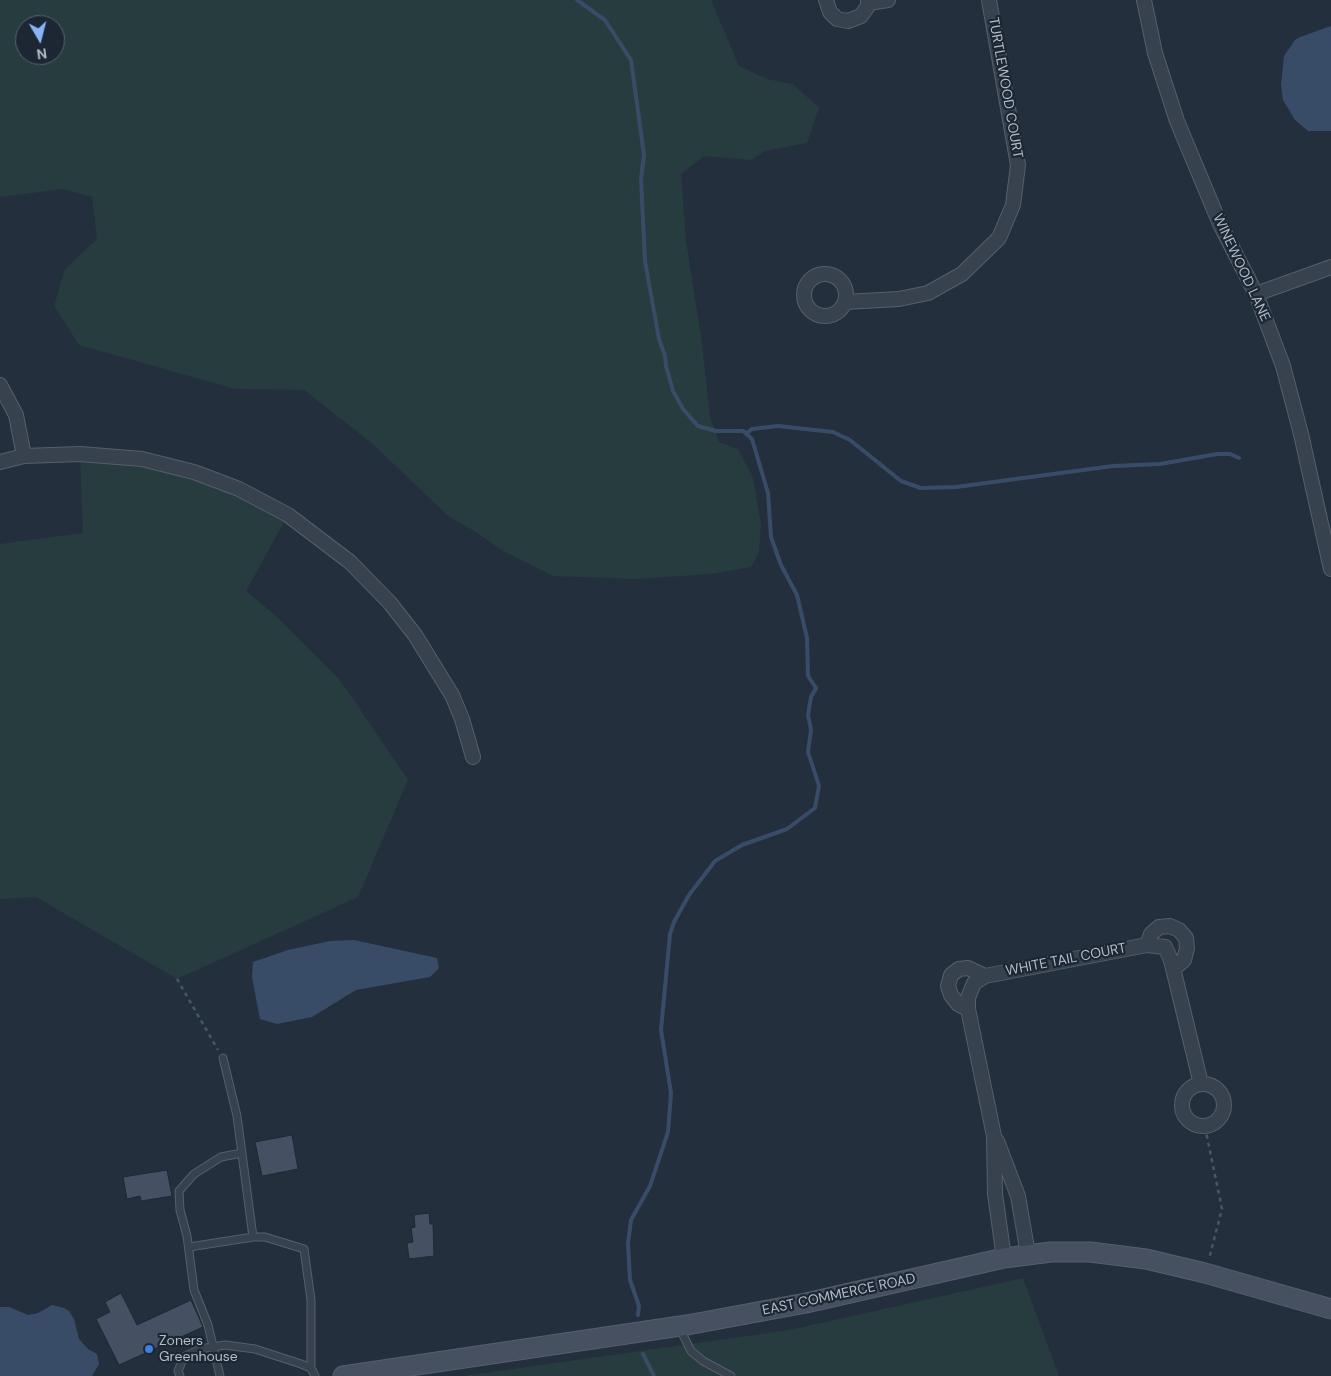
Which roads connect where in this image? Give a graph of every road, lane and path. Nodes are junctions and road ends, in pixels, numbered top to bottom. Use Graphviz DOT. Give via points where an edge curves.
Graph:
graph roads {
  1 [pos="826,0"];
  2 [pos="888,0"];
  3 [pos="989,0"];
  4 [pos="1144,0"];
  5 [pos="868,1"];
  6 [pos="1331,267"];
  7 [pos="1256,294"];
  8 [pos="845,302"];
  9 [pos="0,385"];
  10 [pos="24,456"];
  11 [pos="0,462"];
  12 [pos="1331,569"];
  13 [pos="473,757"];
  14 [pos="1148,945"];
  15 [pos="1173,969"];
  16 [pos="985,976"];
  17 [pos="178,979"];
  18 [pos="968,1009"];
  19 [pos="223,1058"];
  20 [pos="1201,1084"];
  21 [pos="1205,1127"];
  22 [pos="994,1136"];
  23 [pos="242,1154"];
  24 [pos="253,1236"];
  25 [pos="189,1247"];
  26 [pos="1028,1254"];
  27 [pos="1004,1258"];
  28 [pos="1205,1273"];
  29 [pos="1331,1309"];
  30 [pos="679,1326"];
  31 [pos="212,1346"];
  32 [pos="311,1368"];
  33 [pos="180,1376"];
  34 [pos="220,1376"];
  35 [pos="315,1376"];
  36 [pos="343,1376"];
  37 [pos="731,1376"];
  1 -- 5 [label="street" via="830,12 845,21 861,16"];
  2 -- 5 [label="street"];
  3 -- 8 [label="street, TURTLEWOOD COURT" via="1018,165 1013,205 999,238 962,274 928,293 899,299"];
  4 -- 7 [label="street, WINEWOOD LANE" via="1155,53 1177,121 1220,224"];
  6 -- 7 [label="street"];
  7 -- 12 [label="street, WINEWOOD LANE" via="1283,366"];
  9 -- 10 [label="street" via="16,415"];
  10 -- 11 [label="street"];
  10 -- 13 [label="street" via="80,454 142,459 194,472 239,489 288,516 350,562 416,635 452,694"];
  14 -- 15 [label="street" via="1165,947"];
  14 -- 15 [label="street" via="1151,934 1159,927 1170,926 1179,930 1186,938 1187,948 1184,960"];
  14 -- 16 [label="street, WHITE TAIL COURT"];
  15 -- 20 [label="street"];
  16 -- 18 [label="street" via="974,983"];
  16 -- 18 [label="street, WHITE TAIL COURT" via="968,968 959,969 951,975 948,986 951,995"];
  17 -- 19 [label="path"];
  18 -- 22 [label="street"];
  19 -- 23 [label="lane"];
  20 -- 21 [label="street" via="1217,1089 1224,1103 1220,1117"];
  20 -- 21 [label="street" via="1186,1092 1181,1104 1185,1118"];
  21 -- 28 [label="path" via="1222,1209"];
  22 -- 26 [label="street" via="1018,1196"];
  22 -- 27 [label="street" via="995,1194"];
  23 -- 24 [label="lane"];
  23 -- 25 [label="lane" via="221,1157 194,1174 179,1192"];
  24 -- 25 [label="lane"];
  24 -- 32 [label="lane" via="304,1249 311,1300"];
  25 -- 31 [label="lane" via="194,1290 208,1325"];
  26 -- 27 [label="main road, EAST COMMERCE ROAD"];
  26 -- 28 [label="main road, EAST COMMERCE ROAD" via="1064,1251 1108,1253"];
  27 -- 30 [label="main road, EAST COMMERCE ROAD" via="806,1303"];
  28 -- 29 [label="main road, EAST COMMERCE ROAD"];
  30 -- 36 [label="main road, EAST COMMERCE ROAD"];
  30 -- 37 [label="lane" via="691,1351"];
  31 -- 32 [label="lane" via="225,1344 255,1349"];
  31 -- 33 [label="lane" via="200,1348 184,1357 178,1371"];
  31 -- 34 [label="lane"];
  32 -- 35 [label="lane"];
}
